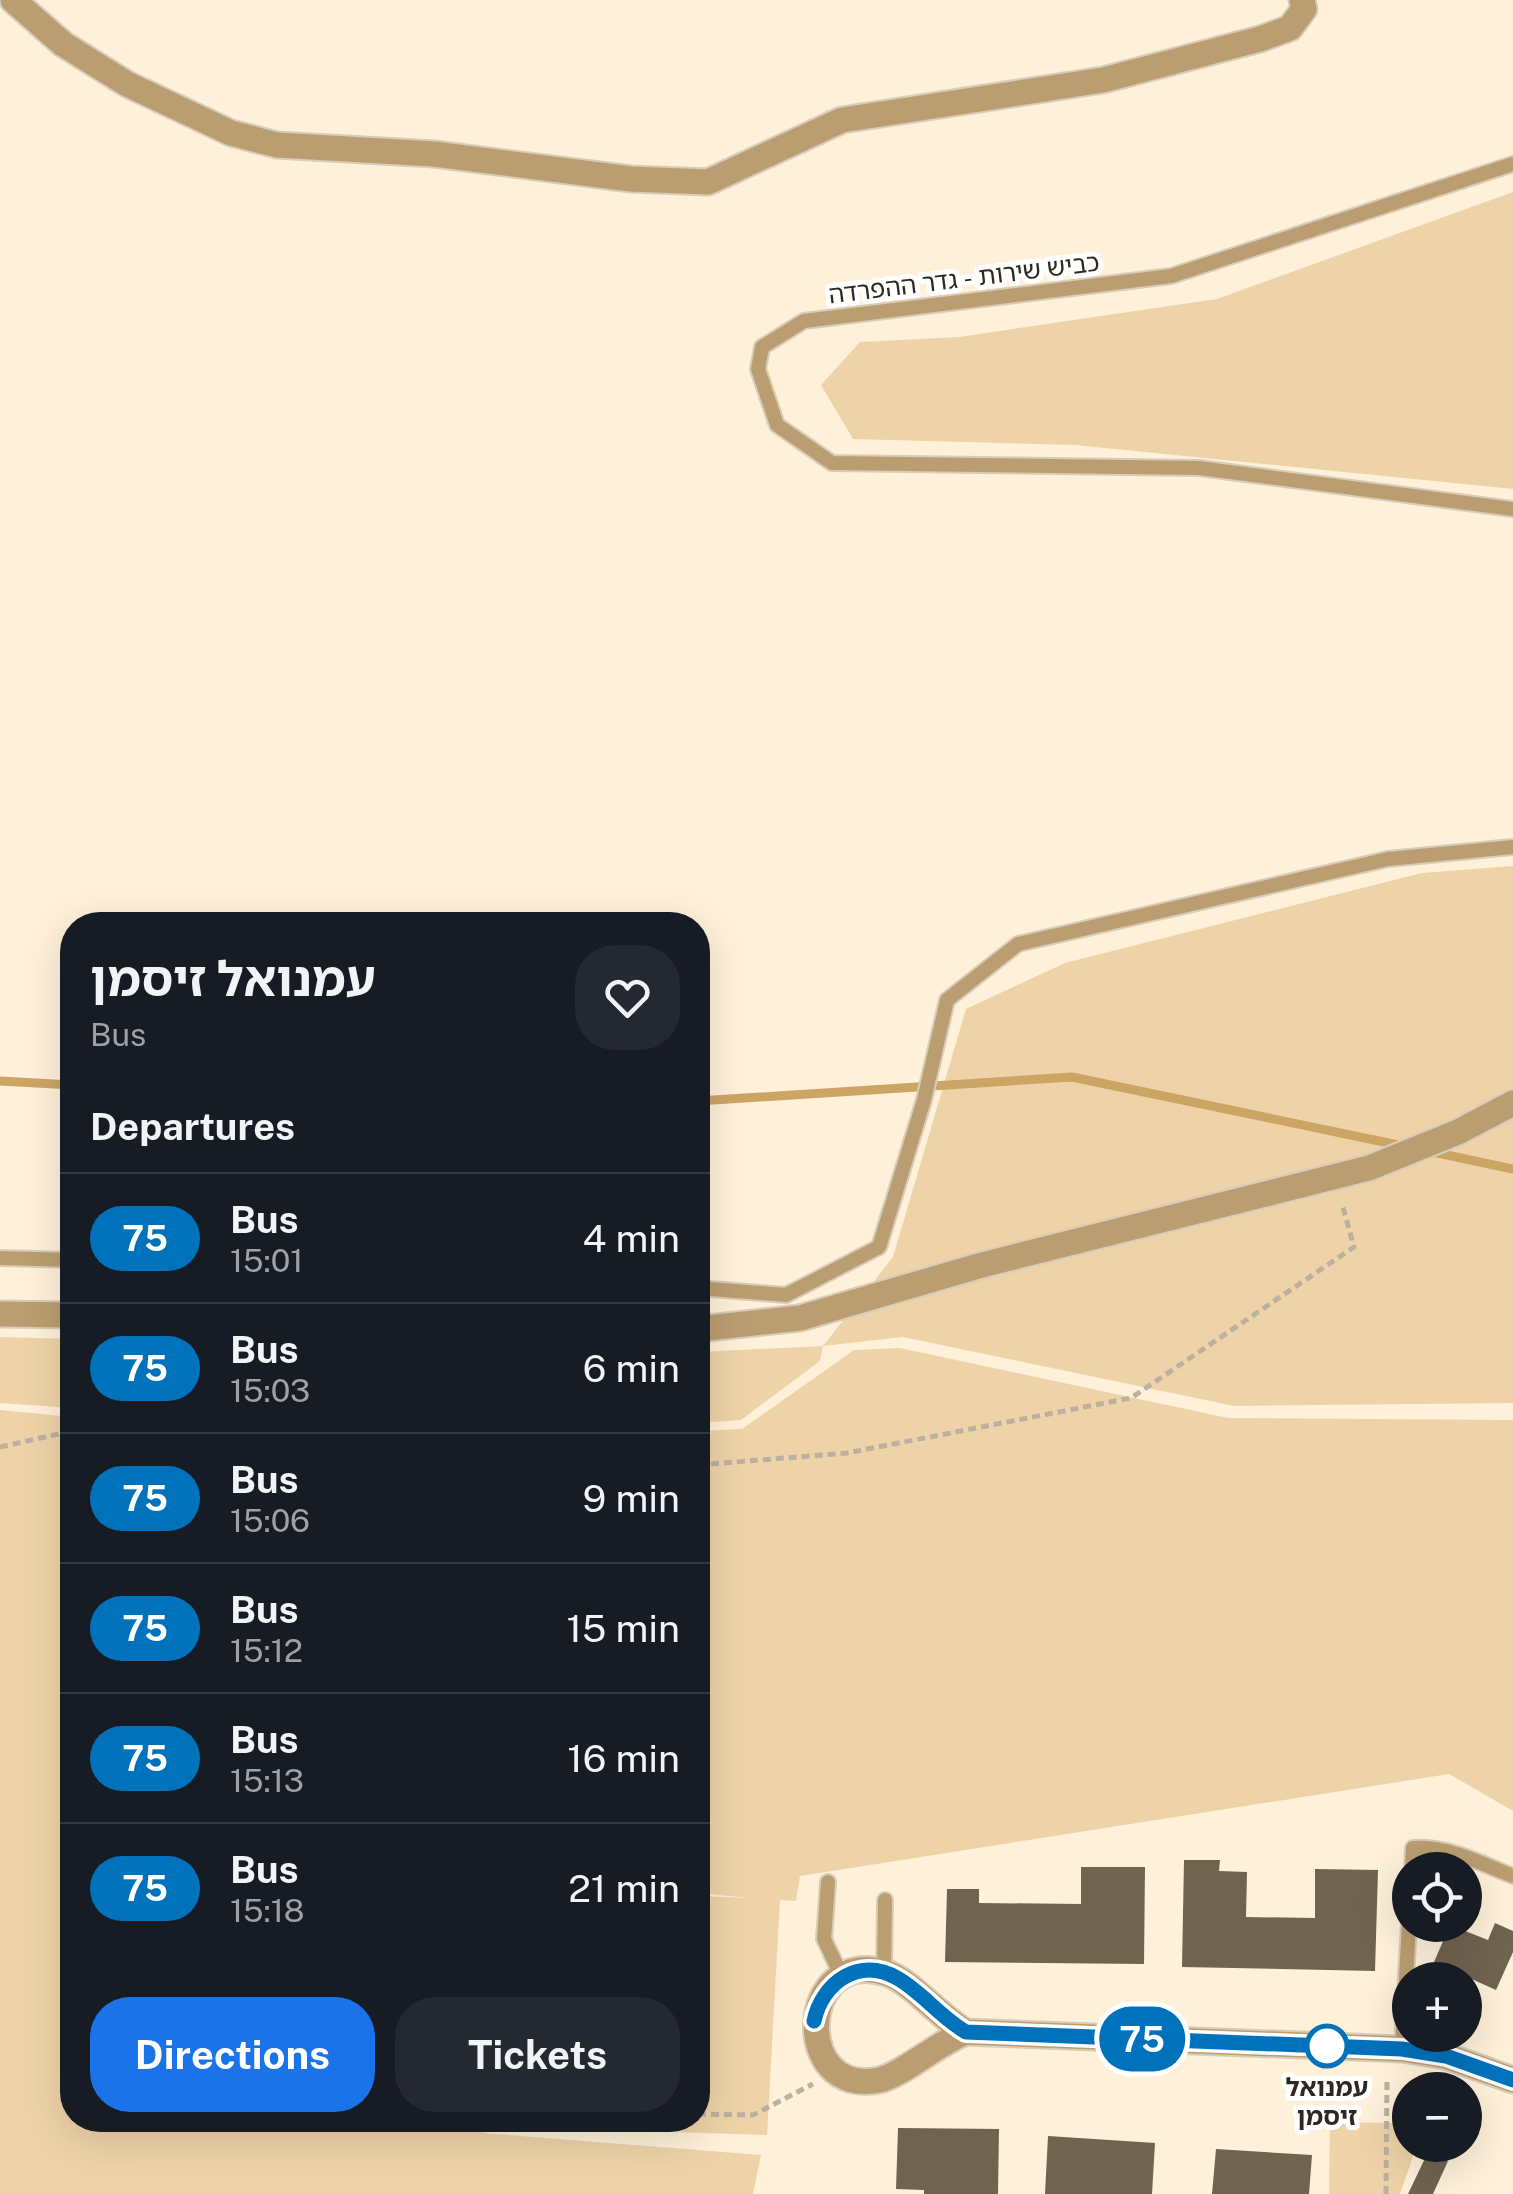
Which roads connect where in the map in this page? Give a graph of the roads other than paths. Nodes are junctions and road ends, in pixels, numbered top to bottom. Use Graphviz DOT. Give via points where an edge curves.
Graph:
graph roads {
  1 [pos="13,0"];
  2 [pos="1302,0"];
  3 [pos="1513,164"];
  4 [pos="1513,510"];
  5 [pos="1513,846"];
  6 [pos="1513,1103"];
  7 [pos="0,1258"];
  8 [pos="60,1260"];
  9 [pos="710,1289"];
  10 [pos="0,1314"];
  11 [pos="60,1315"];
  12 [pos="710,1327"];
  13 [pos="1413,1852"];
  14 [pos="1454,1852"];
  15 [pos="1482,1863"];
  16 [pos="1513,1876"];
  17 [pos="828,1882"];
  18 [pos="884,1900"];
  19 [pos="884,1972"];
  20 [pos="842,1977"];
  21 [pos="966,2032"];
  22 [pos="1392,2049"];
  23 [pos="1417,2052"];
  24 [pos="1513,2080"];
  1 -- 2 [label="street" via="63,44 127,84 231,133 276,146 434,154 630,180 708,182 842,120 1103,80 1260,39 1290,28 1304,9"];
  3 -- 4 [label="lane, כביש שירות - גדר ההפרדה" via="1171,276 804,320 762,347 758,368 776,425 832,463 1199,468"];
  5 -- 9 [label="lane" via="1388,859 1018,944 946,1000 924,1100 878,1247 786,1294"];
  6 -- 12 [label="street" via="1369,1168 800,1318"];
  7 -- 8 [label="lane"];
  10 -- 11 [label="street"];
  13 -- 14 [label="lane"];
  15 -- 16 [label="lane"];
  17 -- 20 [label="lane" via="824,1939"];
  18 -- 19 [label="lane"];
  19 -- 20 [label="street"];
  19 -- 21 [label="street"];
  20 -- 21 [label="street" via="827,1990 814,2021 824,2058 838,2072 873,2081 892,2076"];
  21 -- 22 [label="street"];
  23 -- 24 [label="street"];
}
